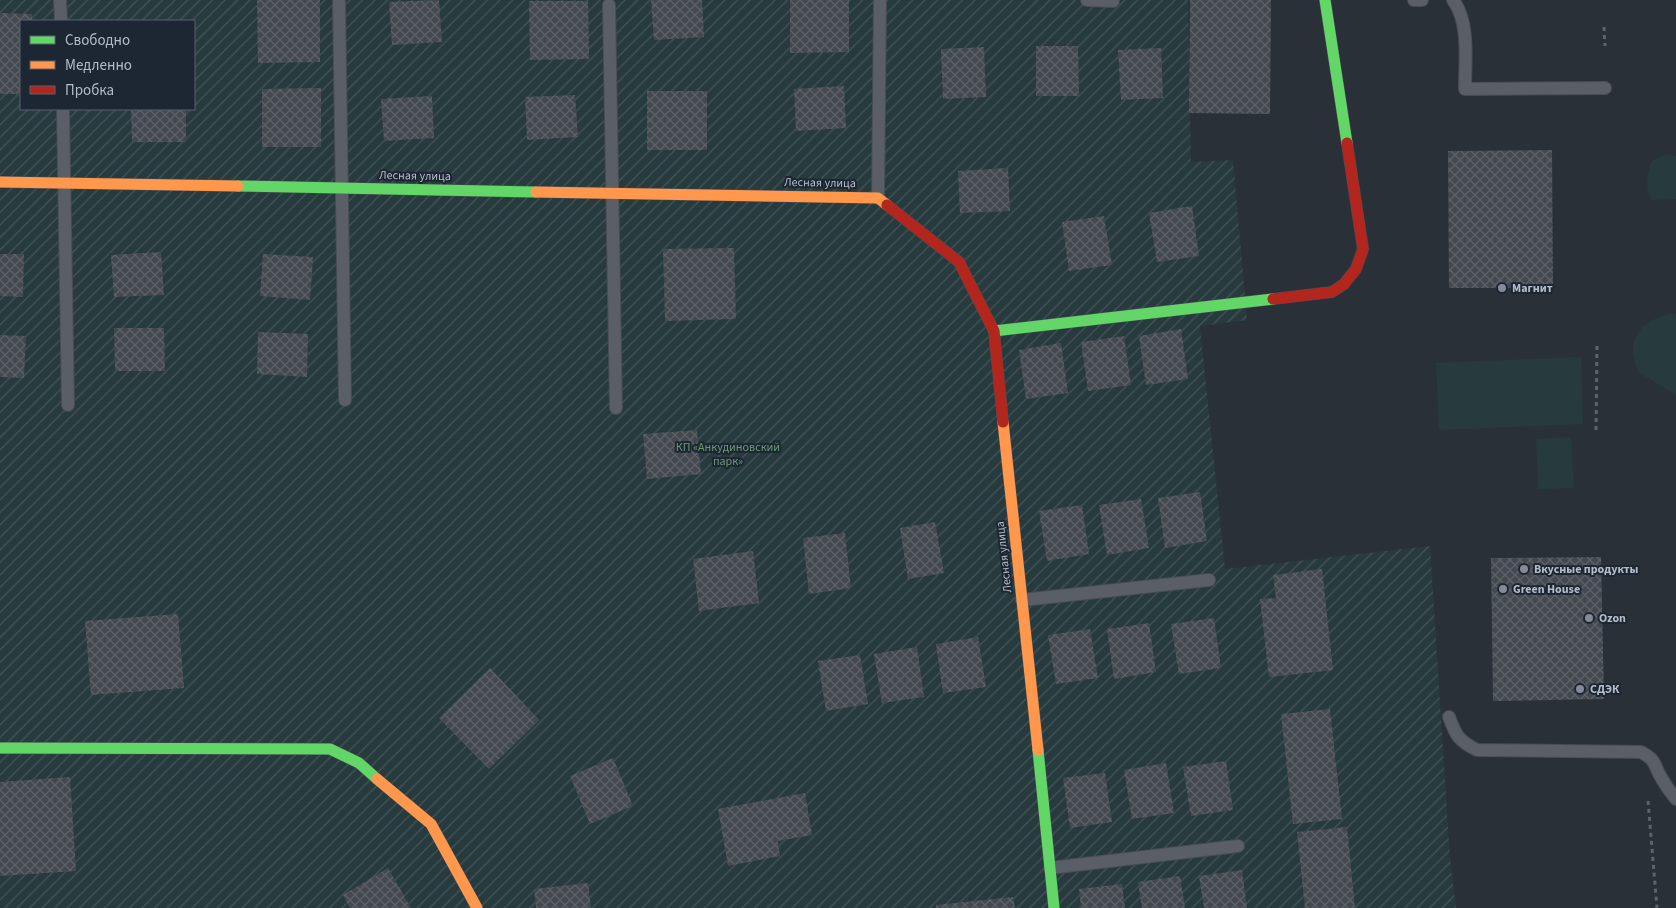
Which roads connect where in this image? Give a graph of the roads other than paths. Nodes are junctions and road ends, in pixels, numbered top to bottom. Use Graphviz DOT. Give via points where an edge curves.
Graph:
graph roads {
  1 [pos="60,0"];
  2 [pos="880,0"];
  3 [pos="1087,0"];
  4 [pos="1325,0"];
  5 [pos="1414,0"];
  6 [pos="1422,0"];
  7 [pos="1453,0"];
  8 [pos="1113,1"];
  9 [pos="339,2"];
  10 [pos="609,5"];
  11 [pos="61,20"];
  12 [pos="1606,88"];
  13 [pos="63,110"];
  14 [pos="0,182"];
  15 [pos="64,184"];
  16 [pos="342,188"];
  17 [pos="612,193"];
  18 [pos="878,198"];
  19 [pos="994,331"];
  20 [pos="345,400"];
  21 [pos="68,405"];
  22 [pos="616,408"];
  23 [pos="1208,580"];
  24 [pos="1022,600"];
  25 [pos="1449,717"];
  26 [pos="0,748"];
  27 [pos="1676,799"];
  28 [pos="1238,846"];
  29 [pos="1050,868"];
  30 [pos="477,908"];
  31 [pos="1054,908"];
  1 -- 11 [label="lane"];
  2 -- 18 [label="lane"];
  3 -- 8 [label="lane"];
  4 -- 19 [label="street" via="1364,249 1359,267 1344,286 1332,292"];
  5 -- 6 [label="lane"];
  7 -- 12 [label="lane" via="1463,23 1465,89"];
  9 -- 16 [label="lane"];
  10 -- 17 [label="lane"];
  13 -- 15 [label="lane"];
  14 -- 15 [label="street, Лесная улица"];
  15 -- 16 [label="street, Лесная улица"];
  15 -- 21 [label="lane"];
  16 -- 17 [label="street, Лесная улица"];
  16 -- 20 [label="lane"];
  17 -- 18 [label="street, Лесная улица"];
  17 -- 22 [label="lane"];
  18 -- 19 [label="street, Лесная улица" via="960,262"];
  19 -- 24 [label="street, Лесная улица"];
  23 -- 24 [label="lane"];
  24 -- 29 [label="street, Лесная улица"];
  25 -- 27 [label="lane" via="1455,734 1477,750 1641,752 1654,761 1661,779"];
  26 -- 30 [label="street" via="330,749 359,763 431,824"];
  28 -- 29 [label="lane"];
  29 -- 31 [label="street, Лесная улица"];
}
